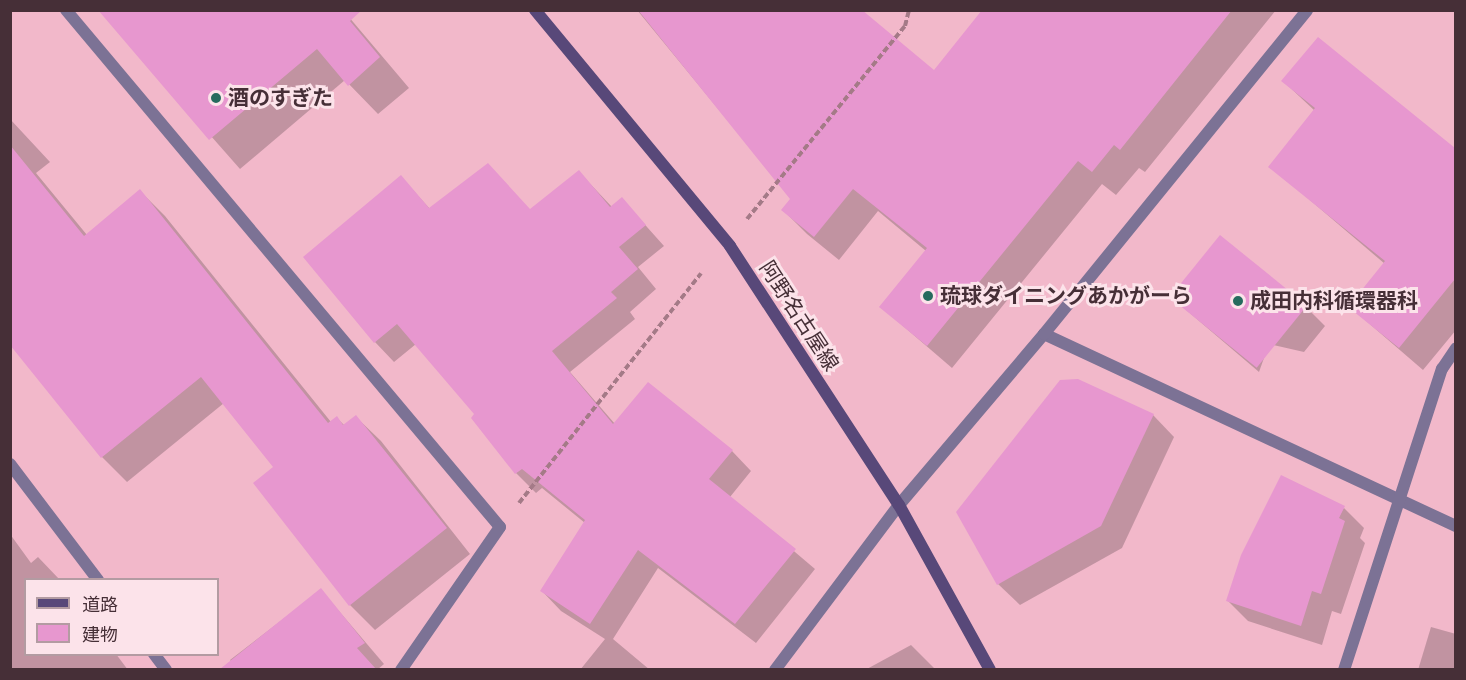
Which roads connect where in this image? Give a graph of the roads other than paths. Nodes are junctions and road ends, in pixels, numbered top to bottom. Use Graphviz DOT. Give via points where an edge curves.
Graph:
graph roads {
  1 [pos="66,10"];
  2 [pos="535,10"];
  3 [pos="1307,10"];
  4 [pos="1044,334"];
  5 [pos="1455,348"];
  6 [pos="10,464"];
  7 [pos="1398,498"];
  8 [pos="899,505"];
  9 [pos="1455,526"];
  10 [pos="97,578"];
  11 [pos="156,656"];
  12 [pos="166,669"];
  13 [pos="401,669"];
  14 [pos="775,669"];
  15 [pos="990,669"];
  16 [pos="1344,669"];
  1 -- 13 [label="street" via="500,527"];
  2 -- 8 [label="main road, 阿野名古屋線" via="730,246"];
  3 -- 4 [label="street"];
  4 -- 7 [label="street"];
  4 -- 8 [label="street"];
  5 -- 7 [label="street" via="1442,369"];
  6 -- 10 [label="street"];
  7 -- 9 [label="street"];
  7 -- 16 [label="street"];
  8 -- 14 [label="street"];
  8 -- 15 [label="main road, 阿野名古屋線"];
  11 -- 12 [label="street"];
}
